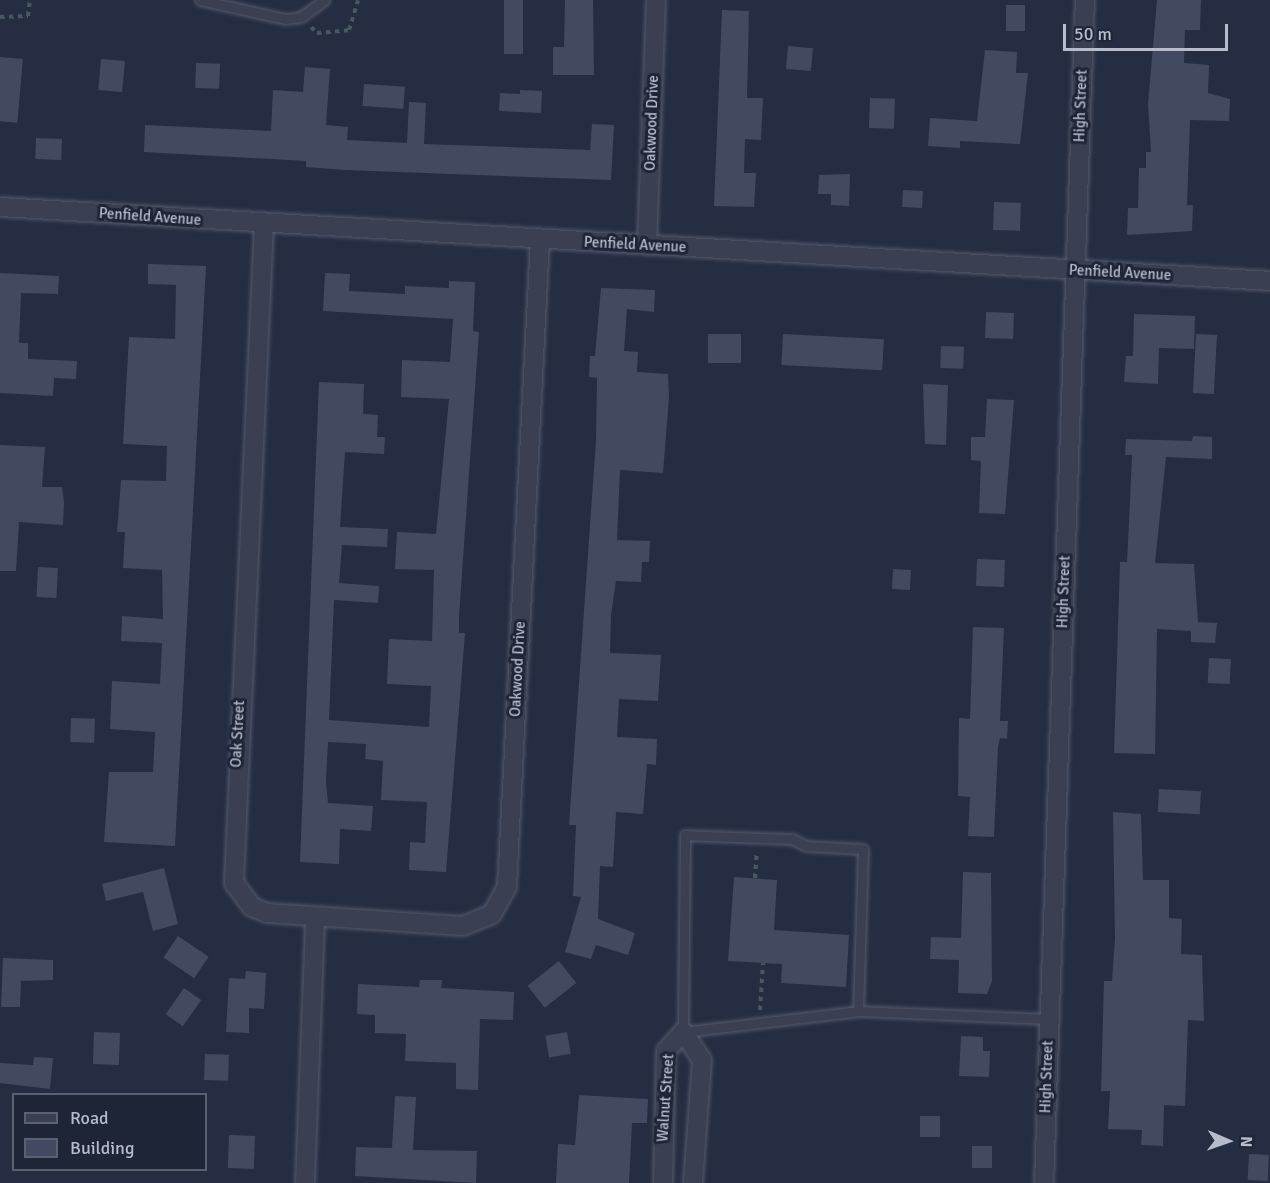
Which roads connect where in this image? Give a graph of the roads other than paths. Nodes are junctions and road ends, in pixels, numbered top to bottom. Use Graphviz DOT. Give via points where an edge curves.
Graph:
graph roads {
  1 [pos="200,0"];
  2 [pos="324,0"];
  3 [pos="656,0"];
  4 [pos="1085,0"];
  5 [pos="0,207"];
  6 [pos="264,224"];
  7 [pos="540,239"];
  8 [pos="647,245"];
  9 [pos="1076,270"];
  10 [pos="1270,281"];
  11 [pos="315,917"];
  12 [pos="858,1011"];
  13 [pos="1050,1019"];
  14 [pos="683,1032"];
  15 [pos="305,1183"];
  16 [pos="663,1183"];
  17 [pos="693,1183"];
  18 [pos="1044,1183"];
  1 -- 2 [label="lane" via="285,19 301,17"];
  3 -- 8 [label="street, Oakwood Drive"];
  4 -- 9 [label="street, High Street"];
  5 -- 6 [label="street, Penfield Avenue"];
  6 -- 7 [label="street, Penfield Avenue"];
  6 -- 11 [label="street, Oak Street" via="232,867 234,883 252,907"];
  7 -- 8 [label="street, Penfield Avenue"];
  7 -- 11 [label="street, Oakwood Drive" via="504,895 492,914 463,926"];
  8 -- 9 [label="street, Penfield Avenue"];
  9 -- 10 [label="street, Penfield Avenue"];
  9 -- 13 [label="street, High Street"];
  11 -- 15 [label="street"];
  12 -- 13 [label="lane"];
  12 -- 14 [label="lane"];
  12 -- 14 [label="lane" via="863,849 806,846 792,838 686,834"];
  13 -- 18 [label="street, High Street"];
  14 -- 16 [label="street, Walnut Street" via="666,1051"];
  14 -- 17 [label="street, Walnut Street" via="702,1060"];
}
